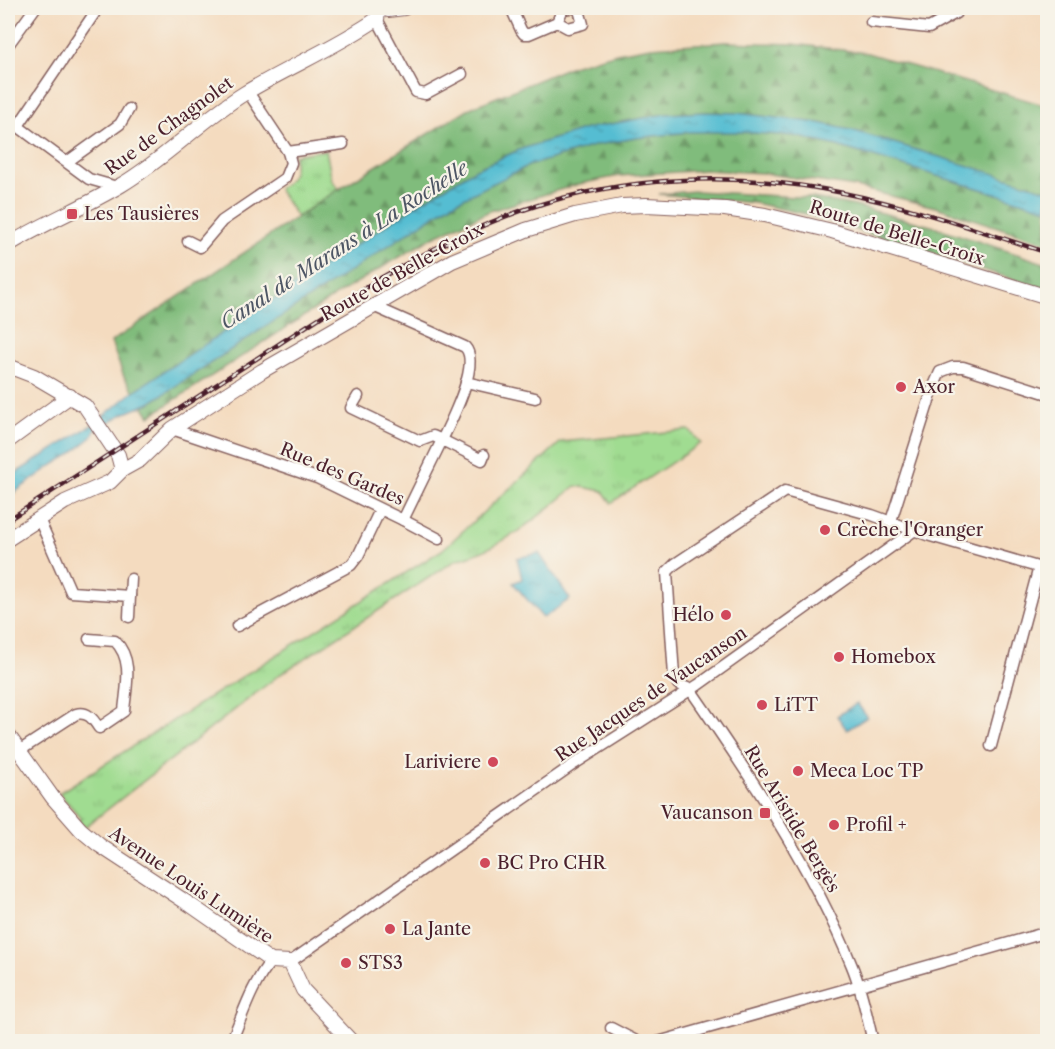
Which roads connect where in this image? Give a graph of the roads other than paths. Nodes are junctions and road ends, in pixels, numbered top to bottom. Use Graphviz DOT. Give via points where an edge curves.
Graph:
graph roads {
  1 [pos="35,8"];
  2 [pos="98,8"];
  3 [pos="404,8"];
  4 [pos="510,8"];
  5 [pos="572,8"];
  6 [pos="957,8"];
  7 [pos="381,11"];
  8 [pos="557,22"];
  9 [pos="872,22"];
  10 [pos="8,45"];
  11 [pos="462,74"];
  12 [pos="248,92"];
  13 [pos="129,109"];
  14 [pos="8,119"];
  15 [pos="18,126"];
  16 [pos="343,144"];
  17 [pos="288,152"];
  18 [pos="67,162"];
  19 [pos="89,179"];
  20 [pos="117,187"];
  21 [pos="98,198"];
  22 [pos="188,241"];
  23 [pos="8,245"];
  24 [pos="1047,297"];
  25 [pos="373,306"];
  26 [pos="8,366"];
  27 [pos="466,382"];
  28 [pos="52,385"];
  29 [pos="1047,394"];
  30 [pos="70,396"];
  31 [pos="358,396"];
  32 [pos="535,398"];
  33 [pos="55,406"];
  34 [pos="172,429"];
  35 [pos="442,440"];
  36 [pos="8,441"];
  37 [pos="484,455"];
  38 [pos="122,470"];
  39 [pos="380,510"];
  40 [pos="39,519"];
  41 [pos="403,520"];
  42 [pos="891,521"];
  43 [pos="915,531"];
  44 [pos="8,539"];
  45 [pos="439,539"];
  46 [pos="1043,569"];
  47 [pos="131,579"];
  48 [pos="130,596"];
  49 [pos="129,617"];
  50 [pos="237,626"];
  51 [pos="89,639"];
  52 [pos="690,689"];
  53 [pos="8,735"];
  54 [pos="991,747"];
  55 [pos="19,751"];
  56 [pos="1047,932"];
  57 [pos="271,961"];
  58 [pos="290,962"];
  59 [pos="858,986"];
  60 [pos="611,1028"];
  61 [pos="231,1041"];
  62 [pos="352,1041"];
  63 [pos="638,1041"];
  64 [pos="658,1041"];
  65 [pos="873,1041"];
  1 -- 10 [label="street"];
  2 -- 15 [label="street"];
  3 -- 7 [label="street, Rue de Chagnolet"];
  4 -- 8 [label="street" via="525,34"];
  5 -- 8 [label="street" via="563,9"];
  5 -- 8 [label="street" via="579,10 583,24 568,28"];
  6 -- 9 [label="street" via="956,13 929,28"];
  7 -- 11 [label="street" via="416,92 424,94"];
  7 -- 12 [label="street, Rue de Chagnolet"];
  12 -- 17 [label="street"];
  12 -- 20 [label="street, Rue de Chagnolet" via="218,110"];
  13 -- 18 [label="street" via="120,124"];
  14 -- 15 [label="street"];
  15 -- 18 [label="street"];
  16 -- 17 [label="street"];
  17 -- 22 [label="street" via="291,163 285,178 222,221 200,247"];
  18 -- 19 [label="street"];
  19 -- 20 [label="street"];
  19 -- 21 [label="street"];
  20 -- 21 [label="street, Rue de Chagnolet"];
  21 -- 23 [label="street, Rue de Chagnolet"];
  24 -- 25 [label="street, Route de Belle-Croix" via="797,222 724,209 646,205 600,210 526,230 452,261"];
  25 -- 27 [label="street, Rue des Gardes" via="465,347 471,359"];
  25 -- 34 [label="street, Route de Belle-Croix"];
  26 -- 28 [label="street"];
  27 -- 32 [label="street"];
  27 -- 35 [label="street, Rue des Gardes" via="459,407"];
  28 -- 30 [label="street"];
  28 -- 33 [label="street"];
  29 -- 42 [label="street" via="963,367 940,372"];
  30 -- 33 [label="street"];
  30 -- 38 [label="street" via="90,412"];
  31 -- 35 [label="street" via="351,408 420,441 433,436"];
  33 -- 36 [label="street"];
  34 -- 38 [label="street, Route de Belle-Croix" via="140,460"];
  34 -- 39 [label="street, Rue des Gardes" via="317,478"];
  35 -- 37 [label="street" via="482,460"];
  35 -- 41 [label="street, Rue des Gardes"];
  38 -- 40 [label="street, Route de Belle-Croix" via="110,482 65,502"];
  39 -- 41 [label="street, Rue des Gardes"];
  39 -- 50 [label="street" via="351,564"];
  40 -- 44 [label="street, Route de Belle-Croix"];
  40 -- 48 [label="street" via="71,592"];
  41 -- 45 [label="street"];
  42 -- 43 [label="street"];
  42 -- 52 [label="street, Rue Aristide Bergès" via="785,491 670,567 667,579 674,676 678,684"];
  43 -- 46 [label="street"];
  43 -- 52 [label="street, Rue Jacques de Vaucanson"];
  46 -- 54 [label="street"];
  47 -- 48 [label="street"];
  48 -- 49 [label="street"];
  51 -- 55 [label="street" via="115,641 125,654 128,662 124,711 99,728 90,716 76,714"];
  52 -- 58 [label="street, Rue Jacques de Vaucanson" via="565,770"];
  52 -- 59 [label="street, Rue Aristide Bergès" via="803,863 826,907"];
  53 -- 55 [label="street, Avenue Louis Lumière"];
  55 -- 57 [label="street, Avenue Louis Lumière" via="81,830"];
  56 -- 59 [label="street"];
  57 -- 58 [label="street, Avenue Louis Lumière"];
  57 -- 61 [label="street" via="263,970"];
  58 -- 62 [label="street" via="303,990"];
  59 -- 64 [label="street"];
  59 -- 65 [label="street, Rue Aristide Bergès"];
  60 -- 63 [label="street"];
}
